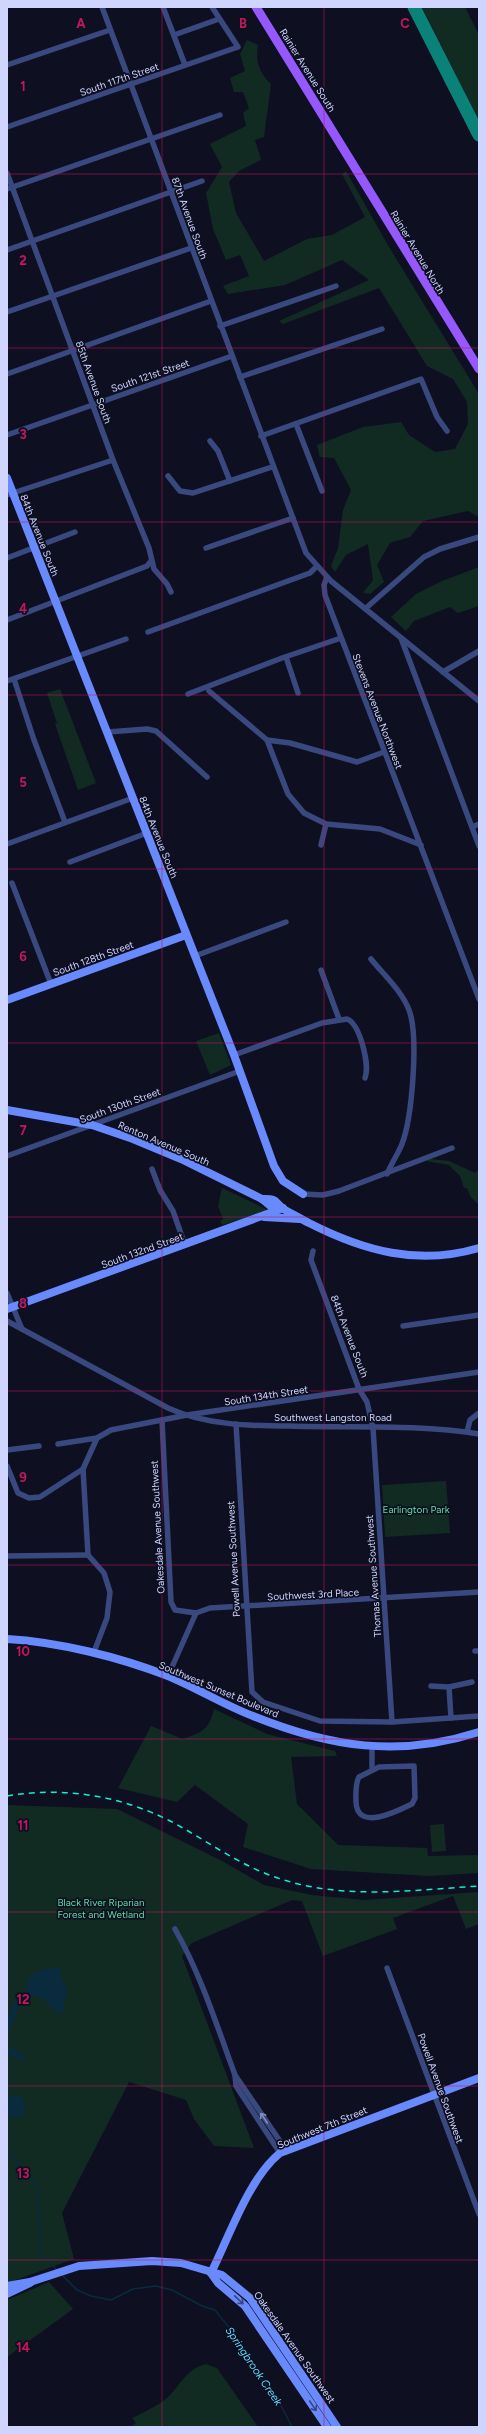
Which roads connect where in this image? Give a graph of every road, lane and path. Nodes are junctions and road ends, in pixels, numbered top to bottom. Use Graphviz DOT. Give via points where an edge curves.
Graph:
graph roads {
  1 [pos="102,7"];
  2 [pos="164,7"];
  3 [pos="212,7"];
  4 [pos="256,7"];
  5 [pos="218,19"];
  6 [pos="110,30"];
  7 [pos="174,35"];
  8 [pos="7,65"];
  9 [pos="185,65"];
  10 [pos="131,84"];
  11 [pos="220,115"];
  12 [pos="7,127"];
  13 [pos="151,139"];
  14 [pos="341,145"];
  15 [pos="7,173"];
  16 [pos="202,181"];
  17 [pos="10,188"];
  18 [pos="170,192"];
  19 [pos="32,241"];
  20 [pos="191,248"];
  21 [pos="7,250"];
  22 [pos="336,286"];
  23 [pos="52,296"];
  24 [pos="211,301"];
  25 [pos="7,312"];
  26 [pos="220,326"];
  27 [pos="382,329"];
  28 [pos="72,350"];
  29 [pos="232,356"];
  30 [pos="479,369"];
  31 [pos="7,374"];
  32 [pos="240,377"];
  33 [pos="92,404"];
  34 [pos="296,424"];
  35 [pos="447,431"];
  36 [pos="7,435"];
  37 [pos="261,436"];
  38 [pos="210,441"];
  39 [pos="113,460"];
  40 [pos="272,467"];
  41 [pos="168,476"];
  42 [pos="7,478"];
  43 [pos="230,481"];
  44 [pos="322,491"];
  45 [pos="10,494"];
  46 [pos="293,518"];
  47 [pos="75,532"];
  48 [pos="479,537"];
  49 [pos="35,548"];
  50 [pos="206,548"];
  51 [pos="7,558"];
  52 [pos="151,560"];
  53 [pos="317,566"];
  54 [pos="327,576"];
  55 [pos="172,592"];
  56 [pos="56,601"];
  57 [pos="366,608"];
  58 [pos="7,620"];
  59 [pos="148,632"];
  60 [pos="341,638"];
  61 [pos="401,638"];
  62 [pos="126,639"];
  63 [pos="479,650"];
  64 [pos="77,656"];
  65 [pos="286,657"];
  66 [pos="443,672"];
  67 [pos="14,679"];
  68 [pos="7,681"];
  69 [pos="209,691"];
  70 [pos="298,693"];
  71 [pos="188,694"];
  72 [pos="479,701"];
  73 [pos="108,732"];
  74 [pos="267,740"];
  75 [pos="384,752"];
  76 [pos="207,777"];
  77 [pos="133,798"];
  78 [pos="65,822"];
  79 [pos="326,824"];
  80 [pos="479,824"];
  81 [pos="472,827"];
  82 [pos="147,834"];
  83 [pos="7,844"];
  84 [pos="321,845"];
  85 [pos="421,845"];
  86 [pos="479,846"];
  87 [pos="70,862"];
  88 [pos="12,883"];
  89 [pos="286,922"];
  90 [pos="186,934"];
  91 [pos="195,956"];
  92 [pos="371,959"];
  93 [pos="321,970"];
  94 [pos="50,984"];
  95 [pos="479,999"];
  96 [pos="7,1000"];
  97 [pos="339,1019"];
  98 [pos="234,1055"];
  99 [pos="240,1071"];
  100 [pos="365,1078"];
  101 [pos="7,1110"];
  102 [pos="92,1125"];
  103 [pos="452,1148"];
  104 [pos="7,1156"];
  105 [pos="152,1169"];
  106 [pos="387,1174"];
  107 [pos="303,1194"];
  108 [pos="283,1208"];
  109 [pos="262,1217"];
  110 [pos="303,1219"];
  111 [pos="185,1245"];
  112 [pos="479,1248"];
  113 [pos="313,1251"];
  114 [pos="7,1293"];
  115 [pos="9,1308"];
  116 [pos="479,1315"];
  117 [pos="7,1321"];
  118 [pos="403,1326"];
  119 [pos="22,1329"];
  120 [pos="479,1372"];
  121 [pos="359,1389"];
  122 [pos="479,1413"];
  123 [pos="187,1415"];
  124 [pos="162,1420"];
  125 [pos="236,1424"];
  126 [pos="373,1428"];
  127 [pos="467,1432"];
  128 [pos="479,1434"];
  129 [pos="97,1438"];
  130 [pos="58,1444"];
  131 [pos="39,1446"];
  132 [pos="7,1450"];
  133 [pos="7,1466"];
  134 [pos="83,1469"];
  135 [pos="88,1555"];
  136 [pos="7,1556"];
  137 [pos="479,1592"];
  138 [pos="383,1599"];
  139 [pos="245,1606"];
  140 [pos="196,1613"];
  141 [pos="7,1639"];
  142 [pos="7,1645"];
  143 [pos="45,1645"];
  144 [pos="94,1652"];
  145 [pos="168,1676"];
  146 [pos="472,1682"];
  147 [pos="431,1686"];
  148 [pos="449,1687"];
  149 [pos="479,1716"];
  150 [pos="451,1718"];
  151 [pos="392,1722"];
  152 [pos="479,1732"];
  153 [pos="372,1747"];
  154 [pos="372,1769"];
  155 [pos="175,1930"];
  156 [pos="387,1968"];
  157 [pos="479,2078"];
  158 [pos="434,2095"];
  159 [pos="283,2152"];
  160 [pos="479,2214"];
  161 [pos="211,2273"];
  162 [pos="30,2282"];
  163 [pos="7,2286"];
  164 [pos="7,2294"];
  165 [pos="268,2339"];
  166 [pos="308,2383"];
  167 [pos="327,2427"];
  168 [pos="337,2427"];
  1 -- 6 [label="street, 87th Avenue South"];
  2 -- 7 [label="street"];
  3 -- 5 [label="street"];
  4 -- 14 [label="main road, Rainier Avenue South"];
  5 -- 7 [label="street"];
  5 -- 9 [label="street, South 117th Street" via="238,47"];
  6 -- 8 [label="street"];
  6 -- 10 [label="street, 87th Avenue South"];
  7 -- 9 [label="street"];
  9 -- 10 [label="street, South 117th Street"];
  10 -- 12 [label="street, South 117th Street"];
  10 -- 13 [label="street, 87th Avenue South"];
  11 -- 13 [label="street"];
  13 -- 17 [label="street"];
  13 -- 18 [label="street, 87th Avenue South"];
  14 -- 30 [label="main road, Rainier Avenue North"];
  15 -- 17 [label="street, 85th Avenue South"];
  16 -- 18 [label="street"];
  17 -- 19 [label="street, 85th Avenue South"];
  18 -- 19 [label="street"];
  18 -- 20 [label="street, 87th Avenue South"];
  19 -- 21 [label="street"];
  19 -- 23 [label="street, 85th Avenue South"];
  20 -- 23 [label="street"];
  20 -- 24 [label="street, 87th Avenue South"];
  22 -- 26 [label="street"];
  23 -- 25 [label="street"];
  23 -- 28 [label="street, 85th Avenue South"];
  24 -- 26 [label="street, 87th Avenue South"];
  24 -- 28 [label="street"];
  26 -- 29 [label="street, 87th Avenue South"];
  27 -- 32 [label="street"];
  28 -- 31 [label="street"];
  28 -- 33 [label="street, 85th Avenue South"];
  29 -- 32 [label="street, 87th Avenue South"];
  29 -- 33 [label="street, South 121st Street"];
  32 -- 37 [label="street, 87th Avenue South"];
  33 -- 36 [label="street, South 121st Street"];
  33 -- 39 [label="street, 85th Avenue South"];
  34 -- 35 [label="street" via="421,379 437,417"];
  34 -- 37 [label="street"];
  34 -- 44 [label="street"];
  37 -- 40 [label="street"];
  38 -- 43 [label="street" via="218,451"];
  39 -- 45 [label="street"];
  39 -- 52 [label="street, 85th Avenue South" via="149,548"];
  40 -- 43 [label="street"];
  40 -- 46 [label="street"];
  41 -- 43 [label="street" via="176,488 188,494"];
  42 -- 45 [label="street, 84th Avenue South"];
  45 -- 49 [label="street, 84th Avenue South"];
  46 -- 50 [label="street"];
  46 -- 53 [label="street" via="306,553"];
  47 -- 49 [label="street"];
  48 -- 57 [label="street" via="440,549 424,557"];
  49 -- 51 [label="street"];
  49 -- 56 [label="street, 84th Avenue South"];
  52 -- 55 [label="street, 85th Avenue South"];
  52 -- 56 [label="street" via="147,566"];
  53 -- 54 [label="street"];
  53 -- 59 [label="street" via="310,573"];
  54 -- 57 [label="street"];
  54 -- 60 [label="street, Stevens Avenue Northwest" via="324,589"];
  56 -- 58 [label="street"];
  56 -- 64 [label="street, 84th Avenue South"];
  57 -- 61 [label="street"];
  60 -- 65 [label="street"];
  60 -- 75 [label="street, Stevens Avenue Northwest"];
  61 -- 66 [label="street"];
  61 -- 81 [label="street"];
  62 -- 64 [label="street"];
  63 -- 66 [label="street"];
  64 -- 67 [label="street"];
  64 -- 73 [label="street, 84th Avenue South"];
  65 -- 70 [label="street"];
  65 -- 71 [label="street"];
  66 -- 72 [label="street"];
  67 -- 68 [label="street"];
  67 -- 78 [label="street"];
  69 -- 74 [label="street"];
  73 -- 76 [label="street" via="156,730"];
  73 -- 77 [label="street, 84th Avenue South"];
  74 -- 75 [label="street" via="290,742 357,762"];
  74 -- 79 [label="street" via="292,800 304,812"];
  75 -- 85 [label="street, Stevens Avenue Northwest"];
  77 -- 78 [label="street"];
  77 -- 82 [label="street, 84th Avenue South"];
  78 -- 83 [label="street"];
  79 -- 84 [label="street"];
  79 -- 85 [label="street" via="380,829"];
  80 -- 81 [label="street"];
  81 -- 86 [label="street"];
  82 -- 87 [label="street"];
  82 -- 90 [label="street, 84th Avenue South"];
  85 -- 95 [label="street, Stevens Avenue Northwest"];
  88 -- 94 [label="street"];
  89 -- 91 [label="street"];
  90 -- 91 [label="street, 84th Avenue South"];
  90 -- 94 [label="street, South 128th Street"];
  91 -- 98 [label="street, 84th Avenue South"];
  92 -- 106 [label="street" via="404,1001 412,1025 412,1084 407,1126 402,1144"];
  93 -- 97 [label="street"];
  94 -- 96 [label="street, South 128th Street"];
  97 -- 98 [label="street"];
  97 -- 100 [label="street" via="351,1021 356,1026 368,1064"];
  98 -- 99 [label="street, 84th Avenue South"];
  99 -- 102 [label="street, South 130th Street"];
  99 -- 107 [label="street, 84th Avenue South" via="277,1173 289,1186"];
  101 -- 102 [label="street, Renton Avenue South"];
  102 -- 104 [label="street, South 130th Street"];
  102 -- 108 [label="street, Renton Avenue South" via="181,1159 262,1199 274,1209"];
  103 -- 106 [label="street"];
  105 -- 111 [label="street" via="160,1190 173,1211"];
  106 -- 107 [label="street" via="324,1195"];
  108 -- 109 [label="street, South 132nd Street"];
  108 -- 110 [label="street, Renton Avenue South"];
  109 -- 110 [label="street"];
  109 -- 111 [label="street, South 132nd Street"];
  110 -- 112 [label="street, Renton Avenue South" via="350,1241 409,1257 449,1255"];
  111 -- 115 [label="street, South 132nd Street"];
  113 -- 121 [label="street, 84th Avenue South" via="311,1260"];
  114 -- 115 [label="street"];
  115 -- 119 [label="street"];
  116 -- 118 [label="street"];
  117 -- 119 [label="street"];
  119 -- 123 [label="street" via="168,1408"];
  120 -- 121 [label="street, South 134th Street"];
  121 -- 123 [label="street, South 134th Street" via="262,1406"];
  121 -- 126 [label="street, 84th Avenue South" via="367,1402"];
  122 -- 127 [label="street" via="470,1420"];
  123 -- 124 [label="street, South 134th Street"];
  123 -- 125 [label="street, Southwest Langston Road"];
  124 -- 129 [label="street, South 134th Street" via="111,1430"];
  124 -- 140 [label="street, Oakesdale Avenue Southwest" via="171,1602 174,1610"];
  125 -- 126 [label="street, Southwest Langston Road"];
  125 -- 139 [label="street, Powell Avenue Southwest"];
  126 -- 127 [label="street, Southwest Langston Road" via="417,1427"];
  126 -- 138 [label="street, Thomas Avenue Southwest"];
  127 -- 128 [label="street, Southwest Langston Road"];
  129 -- 130 [label="street, South 134th Street"];
  129 -- 134 [label="street"];
  131 -- 132 [label="street"];
  133 -- 134 [label="street" via="18,1493 34,1499"];
  134 -- 135 [label="street"];
  135 -- 136 [label="street"];
  135 -- 144 [label="street" via="104,1573 110,1592 107,1618"];
  137 -- 138 [label="street, Southwest 3rd Place"];
  138 -- 139 [label="street, Southwest 3rd Place"];
  138 -- 151 [label="street, Thomas Avenue Southwest"];
  139 -- 140 [label="street, Southwest 3rd Place" via="210,1608"];
  139 -- 151 [label="street, Powell Avenue Southwest" via="252,1692 263,1702 320,1721"];
  140 -- 145 [label="street"];
  141 -- 143 [label="street, Southwest Sunset Boulevard"];
  142 -- 143 [label="street, Southwest Sunset Boulevard"];
  143 -- 144 [label="street, Southwest Sunset Boulevard"];
  144 -- 145 [label="street, Southwest Sunset Boulevard"];
  145 -- 153 [label="street, Southwest Sunset Boulevard" via="252,1716 341,1744"];
  146 -- 148 [label="street"];
  147 -- 148 [label="street"];
  148 -- 150 [label="street"];
  149 -- 150 [label="street"];
  150 -- 151 [label="street"];
  152 -- 153 [label="street, Southwest Sunset Boulevard" via="426,1745"];
  153 -- 154 [label="street"];
  154 -- 154 [label="street" via="356,1781 356,1805 363,1816 378,1818 412,1804 415,1798 414,1766"];
  155 -- 159 [label="street" via="207,1999 235,2075"];
  156 -- 158 [label="street, Powell Avenue Southwest"];
  157 -- 158 [label="street, Southwest 7th Street"];
  158 -- 159 [label="street, Southwest 7th Street"];
  158 -- 160 [label="street, Powell Avenue Southwest"];
  159 -- 161 [label="street, Southwest 7th Street" via="271,2160 257,2179"];
  161 -- 162 [label="street, Oakesdale Avenue Southwest" via="196,2266 166,2261 68,2268"];
  161 -- 165 [label="street, Oakesdale Avenue Southwest, one-way" via="218,2283 245,2306"];
  161 -- 166 [label="street, Oakesdale Avenue Southwest" via="222,2275 250,2298"];
  162 -- 163 [label="street, Oakesdale Avenue Southwest"];
  162 -- 164 [label="street" via="19,2290"];
  165 -- 166 [label="street" via="275,2344 298,2377"];
  165 -- 167 [label="street, Oakesdale Avenue Southwest, one-way"];
  166 -- 168 [label="street, Oakesdale Avenue Southwest"];
}
